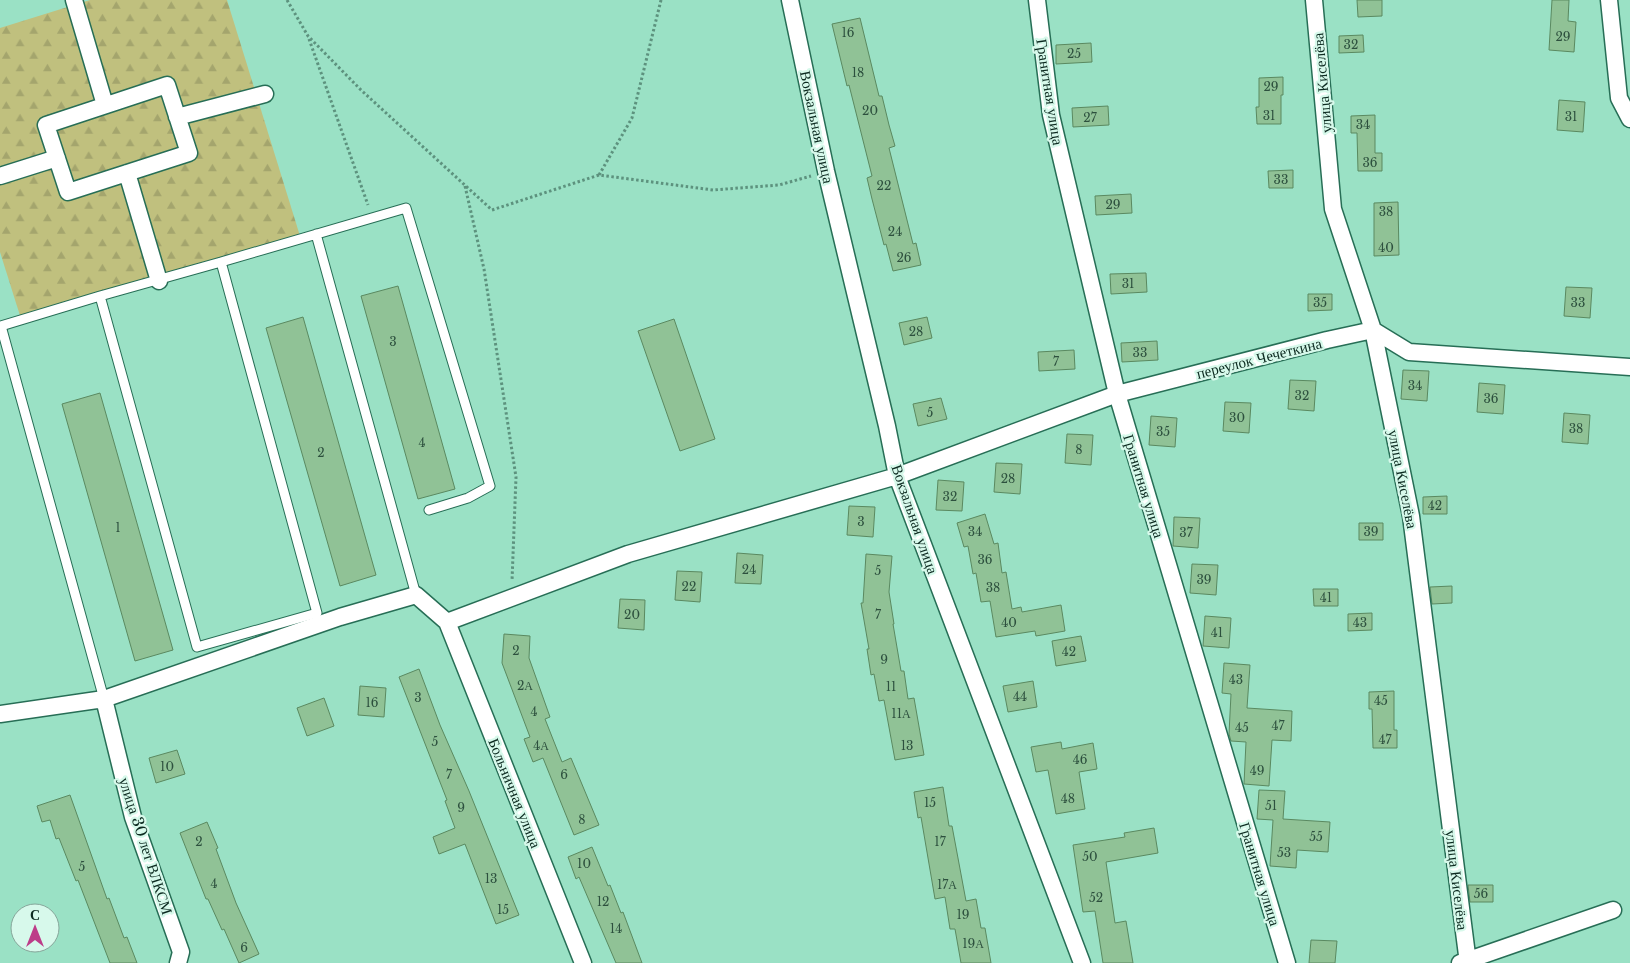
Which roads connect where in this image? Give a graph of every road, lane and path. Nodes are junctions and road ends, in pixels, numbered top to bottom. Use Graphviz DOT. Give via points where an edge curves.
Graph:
graph roads {
  1 [pos="74,0"];
  2 [pos="287,0"];
  3 [pos="661,0"];
  4 [pos="790,0"];
  5 [pos="1037,0"];
  6 [pos="1314,0"];
  7 [pos="1610,0"];
  8 [pos="308,36"];
  9 [pos="265,94"];
  10 [pos="104,105"];
  11 [pos="177,117"];
  12 [pos="1630,119"];
  13 [pos="57,158"];
  14 [pos="826,171"];
  15 [pos="127,173"];
  16 [pos="599,175"];
  17 [pos="0,176"];
  18 [pos="465,186"];
  19 [pos="372,218"];
  20 [pos="316,234"];
  21 [pos="220,262"];
  22 [pos="159,281"];
  23 [pos="100,296"];
  24 [pos="1373,330"];
  25 [pos="1630,367"];
  26 [pos="1117,394"];
  27 [pos="897,476"];
  28 [pos="429,510"];
  29 [pos="416,595"];
  30 [pos="511,598"];
  31 [pos="447,622"];
  32 [pos="104,699"];
  33 [pos="0,714"];
  34 [pos="1613,910"];
  35 [pos="1465,962"];
  36 [pos="178,963"];
  37 [pos="583,963"];
  38 [pos="1082,963"];
  39 [pos="1287,963"];
  1 -- 10 [label="street"];
  2 -- 8 [label="path"];
  3 -- 16 [label="path" via="632,118"];
  4 -- 14 [label="street, Вокзальная улица"];
  5 -- 26 [label="street, Гранитная улица" via="1051,115"];
  6 -- 24 [label="street, улица Киселёва" via="1333,209"];
  7 -- 12 [label="street" via="1619,98"];
  8 -- 18 [label="path"];
  8 -- 19 [label="path"];
  9 -- 11 [label="street"];
  10 -- 11 [label="street" via="167,85"];
  10 -- 13 [label="street" via="46,125"];
  11 -- 15 [label="street" via="189,153"];
  13 -- 15 [label="street" via="68,192"];
  13 -- 17 [label="street"];
  14 -- 16 [label="path" via="779,184 713,190"];
  14 -- 27 [label="street, Вокзальная улица"];
  15 -- 22 [label="street"];
  16 -- 18 [label="path" via="492,210"];
  18 -- 30 [label="path" via="484,269 516,477"];
  19 -- 20 [label="lane"];
  19 -- 28 [label="lane" via="406,208 490,486 468,498"];
  20 -- 21 [label="lane"];
  20 -- 29 [label="lane"];
  21 -- 22 [label="lane"];
  21 -- 23 [label="lane" via="317,613 197,647"];
  22 -- 23 [label="lane"];
  23 -- 32 [label="lane" via="1,326"];
  24 -- 25 [label="street" via="1409,352"];
  24 -- 26 [label="street, переулок Чечеткина"];
  24 -- 35 [label="street, улица Киселёва" via="1411,516"];
  26 -- 27 [label="street, переулок Чечеткина"];
  26 -- 39 [label="street, Гранитная улица"];
  27 -- 30 [label="street, переулок Чечеткина" via="628,554"];
  27 -- 38 [label="street, Вокзальная улица"];
  29 -- 31 [label="street"];
  29 -- 32 [label="street" via="340,617"];
  30 -- 31 [label="street, переулок Чечеткина"];
  31 -- 37 [label="street, Больничная улица"];
  32 -- 33 [label="street"];
  32 -- 36 [label="street, улица 30 лет ВЛКСМ" via="133,817 181,952"];
  34 -- 35 [label="street"];
}
